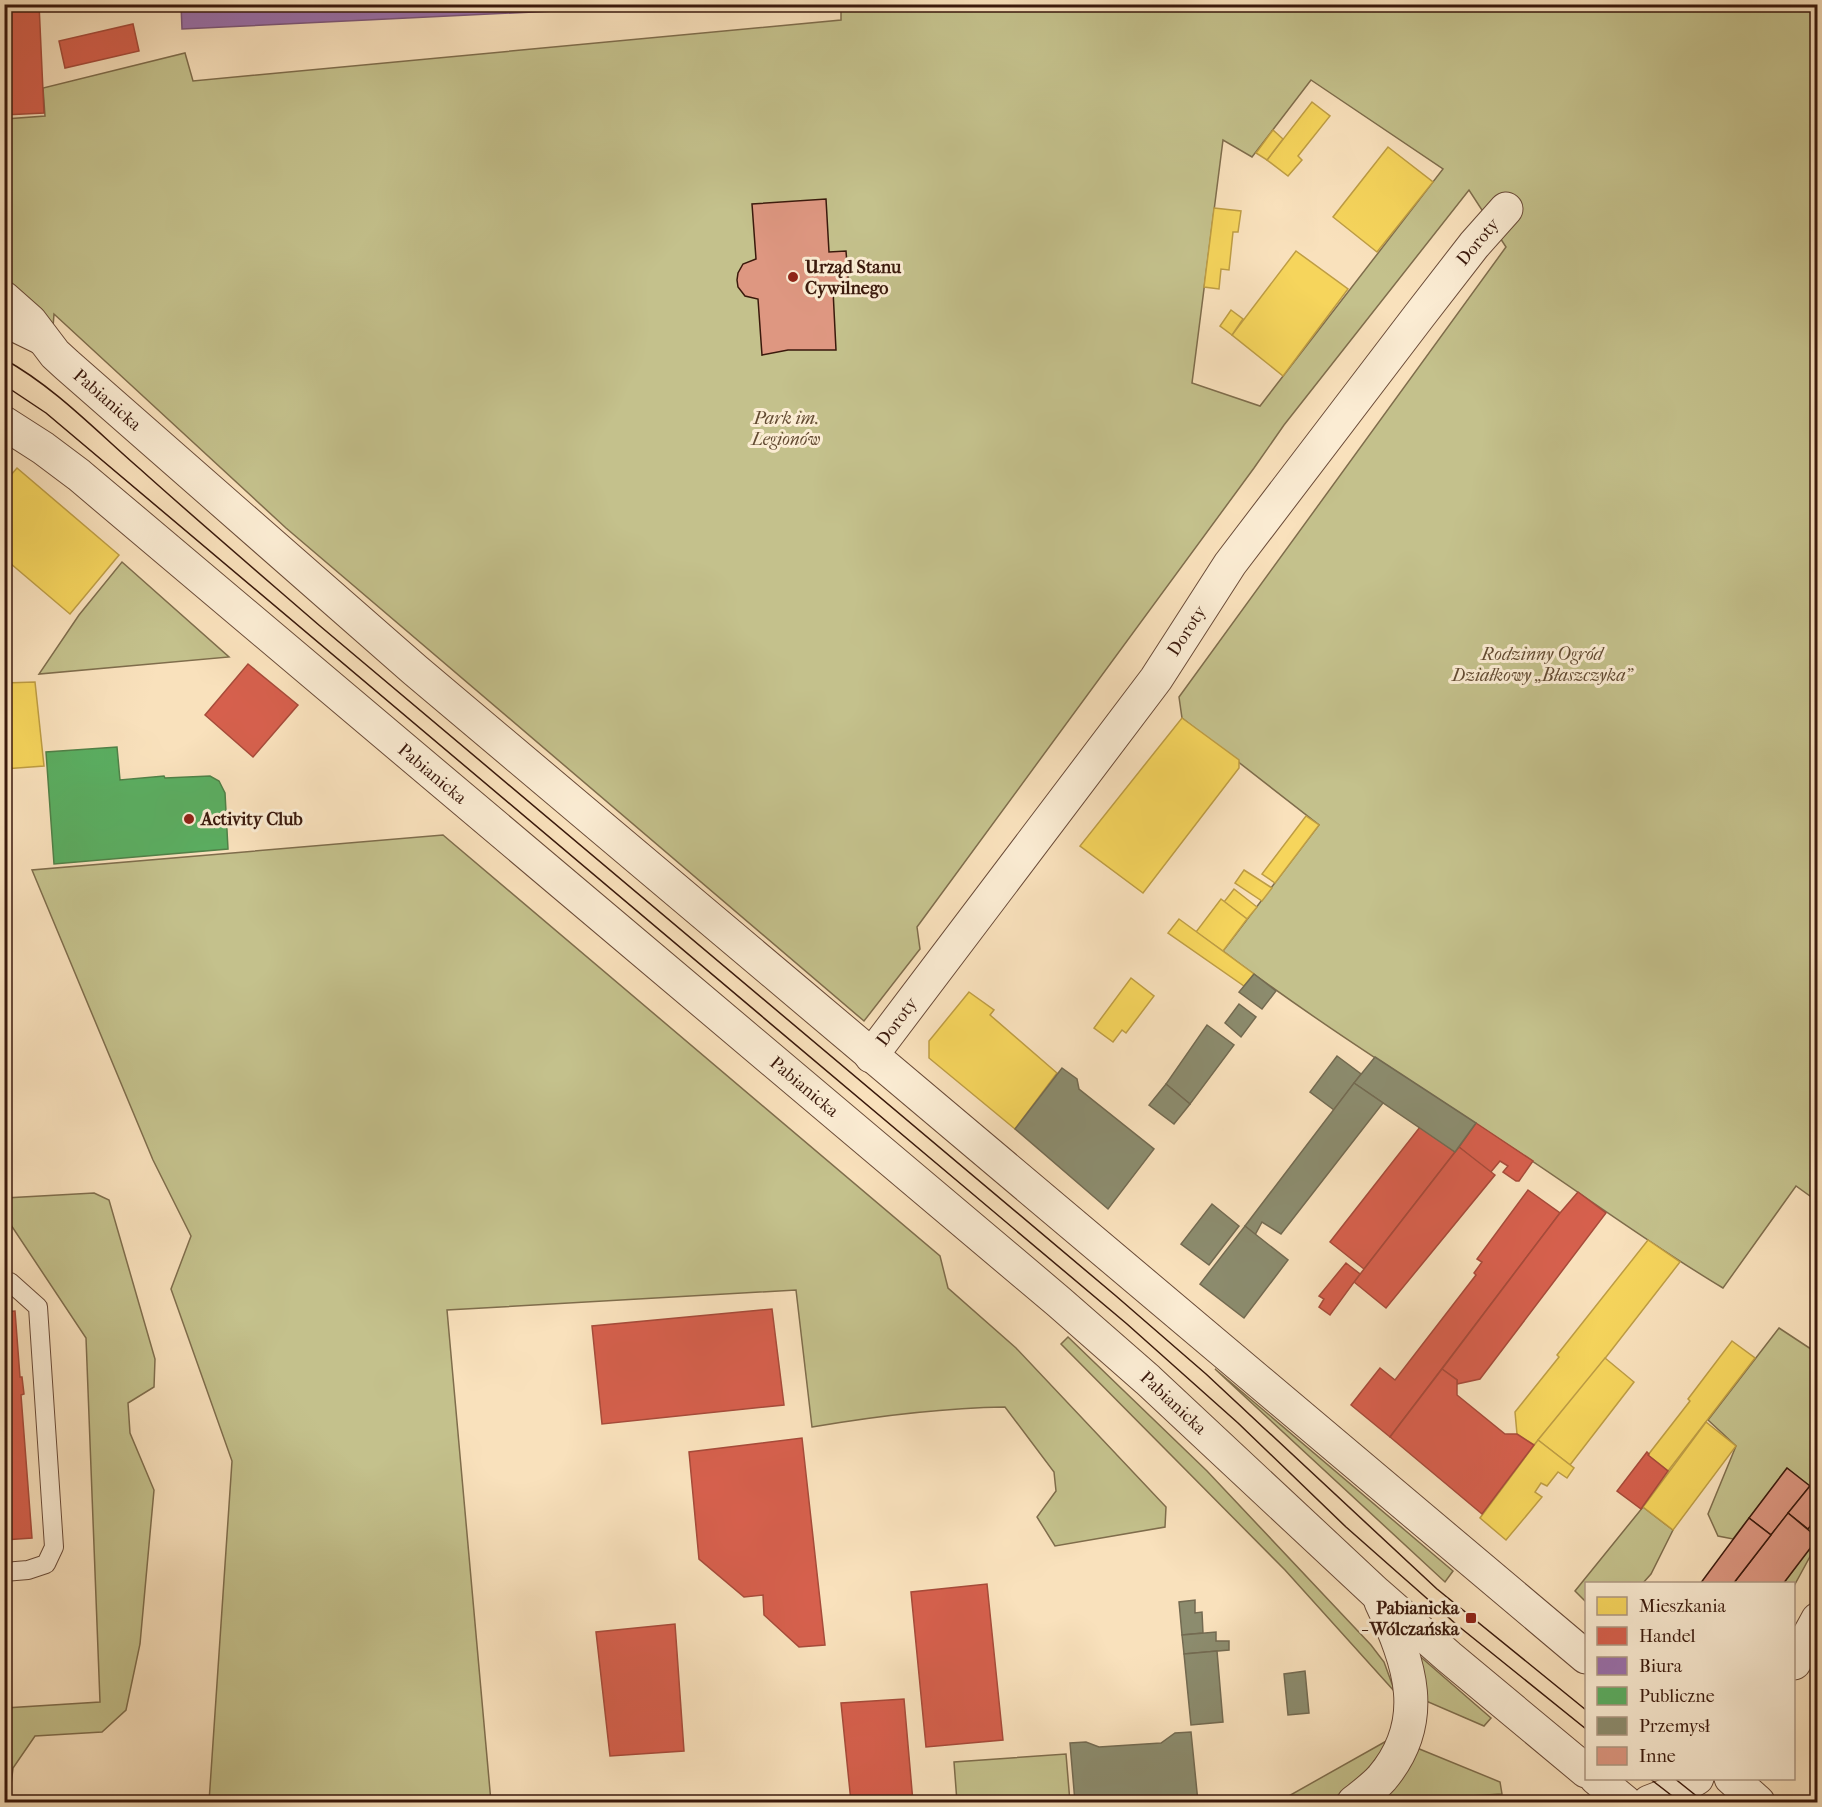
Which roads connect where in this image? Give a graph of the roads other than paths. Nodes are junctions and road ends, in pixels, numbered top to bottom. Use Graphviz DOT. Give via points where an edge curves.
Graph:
graph roads {
  1 [pos="1506,209"];
  2 [pos="4,298"];
  3 [pos="4,328"];
  4 [pos="55,354"];
  5 [pos="4,423"];
  6 [pos="871,1056"];
  7 [pos="4,1282"];
  8 [pos="4,1572"];
  9 [pos="1376,1593"];
  10 [pos="1818,1619"];
  11 [pos="1585,1655"];
  12 [pos="1795,1661"];
  13 [pos="1585,1769"];
  14 [pos="1597,1780"];
  15 [pos="1695,1780"];
  16 [pos="1732,1780"];
  17 [pos="1354,1803"];
  18 [pos="1624,1803"];
  19 [pos="1649,1803"];
  20 [pos="1758,1803"];
  1 -- 6 [label="street, Doroty" via="1474,245 1230,564 1156,679"];
  2 -- 4 [label="street, Pabianicka" via="30,321"];
  3 -- 4 [label="lane"];
  4 -- 6 [label="street, Pabianicka" via="415,670"];
  5 -- 9 [label="street, Pabianicka" via="79,475 1059,1302"];
  6 -- 11 [label="street, Pabianicka"];
  7 -- 8 [label="lane" via="10,1282 38,1307 54,1547 46,1564"];
  9 -- 13 [label="street, Pabianicka"];
  9 -- 17 [label="street" via="1407,1665 1412,1697 1410,1721 1405,1743 1395,1761"];
  10 -- 12 [label="street"];
  14 -- 18 [label="street"];
  15 -- 19 [label="street"];
  16 -- 20 [label="street"];
}
